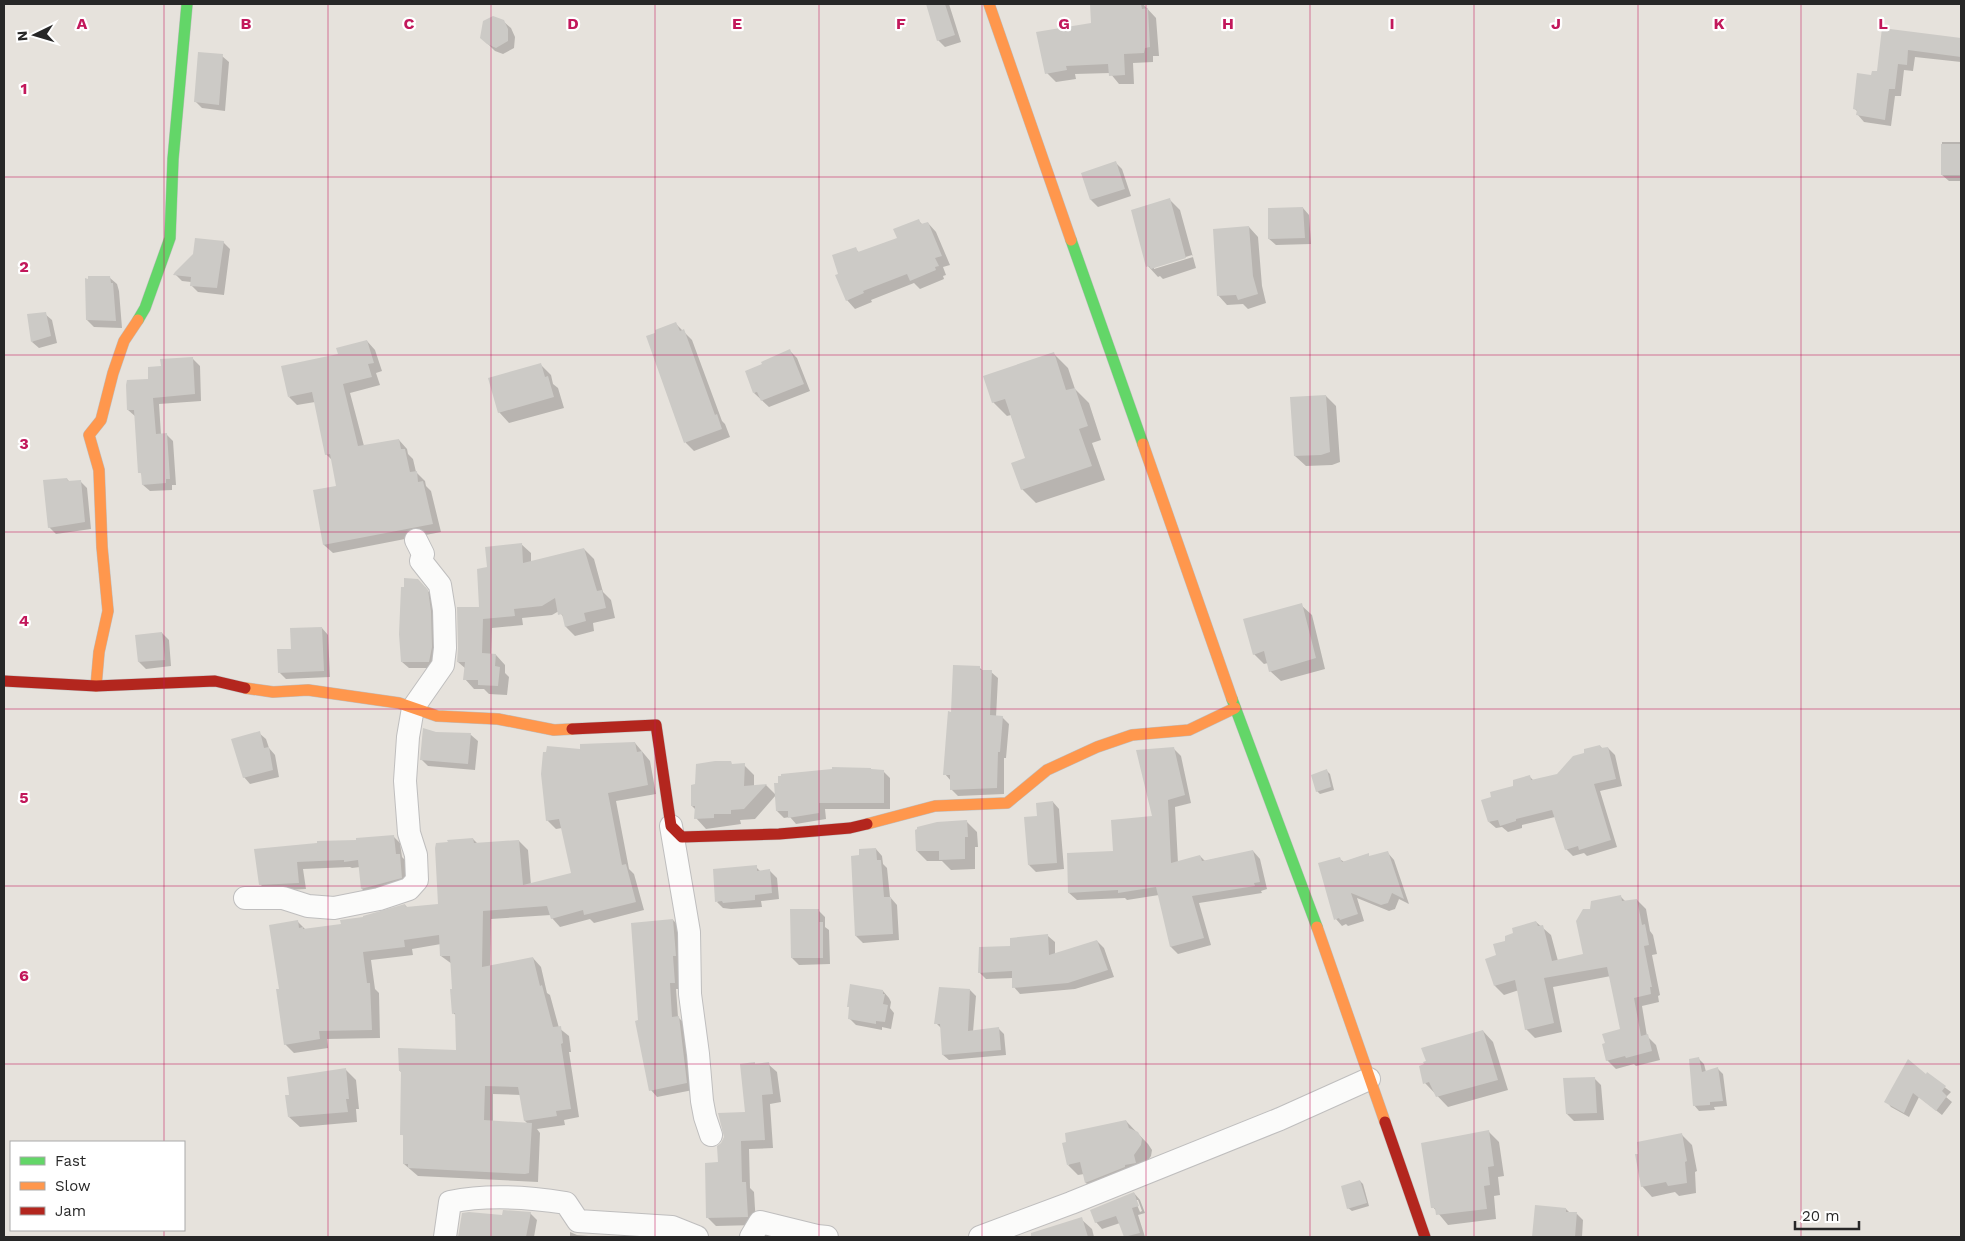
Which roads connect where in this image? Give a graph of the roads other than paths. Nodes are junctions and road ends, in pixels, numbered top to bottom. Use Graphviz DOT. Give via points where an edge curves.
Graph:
graph roads {
  1 [pos="187,4"];
  2 [pos="989,4"];
  3 [pos="416,540"];
  4 [pos="4,680"];
  5 [pos="96,686"];
  6 [pos="413,708"];
  7 [pos="1234,708"];
  8 [pos="672,826"];
  9 [pos="245,898"];
  10 [pos="1369,1079"];
  11 [pos="711,1135"];
  12 [pos="445,1237"];
  13 [pos="697,1237"];
  14 [pos="751,1237"];
  15 [pos="827,1237"];
  16 [pos="980,1237"];
  17 [pos="1425,1237"];
  1 -- 5 [label="street" via="173,159 170,238 145,308 124,341 101,420 89,435 99,470 108,611"];
  2 -- 7 [label="street"];
  3 -- 6 [label="street" via="423,554 421,561 440,585 445,648 443,664"];
  4 -- 5 [label="street"];
  5 -- 6 [label="street" via="215,681 273,692 308,690 399,703"];
  6 -- 8 [label="street" via="437,716 498,719 554,730 656,725"];
  6 -- 9 [label="street" via="405,781 417,880 409,889 334,908 308,906 283,898"];
  7 -- 8 [label="street" via="1189,730 1132,736 1097,747 1047,770 1007,803 935,806 850,828 779,834 682,837"];
  7 -- 10 [label="street" via="1325,949"];
  8 -- 11 [label="street" via="689,932 690,994 702,1101"];
  10 -- 16 [label="street" via="1280,1119"];
  10 -- 17 [label="street"];
  12 -- 13 [label="street" via="450,1202 474,1197 534,1198 566,1203 578,1221 672,1227"];
  14 -- 15 [label="street" via="760,1222"];
}
